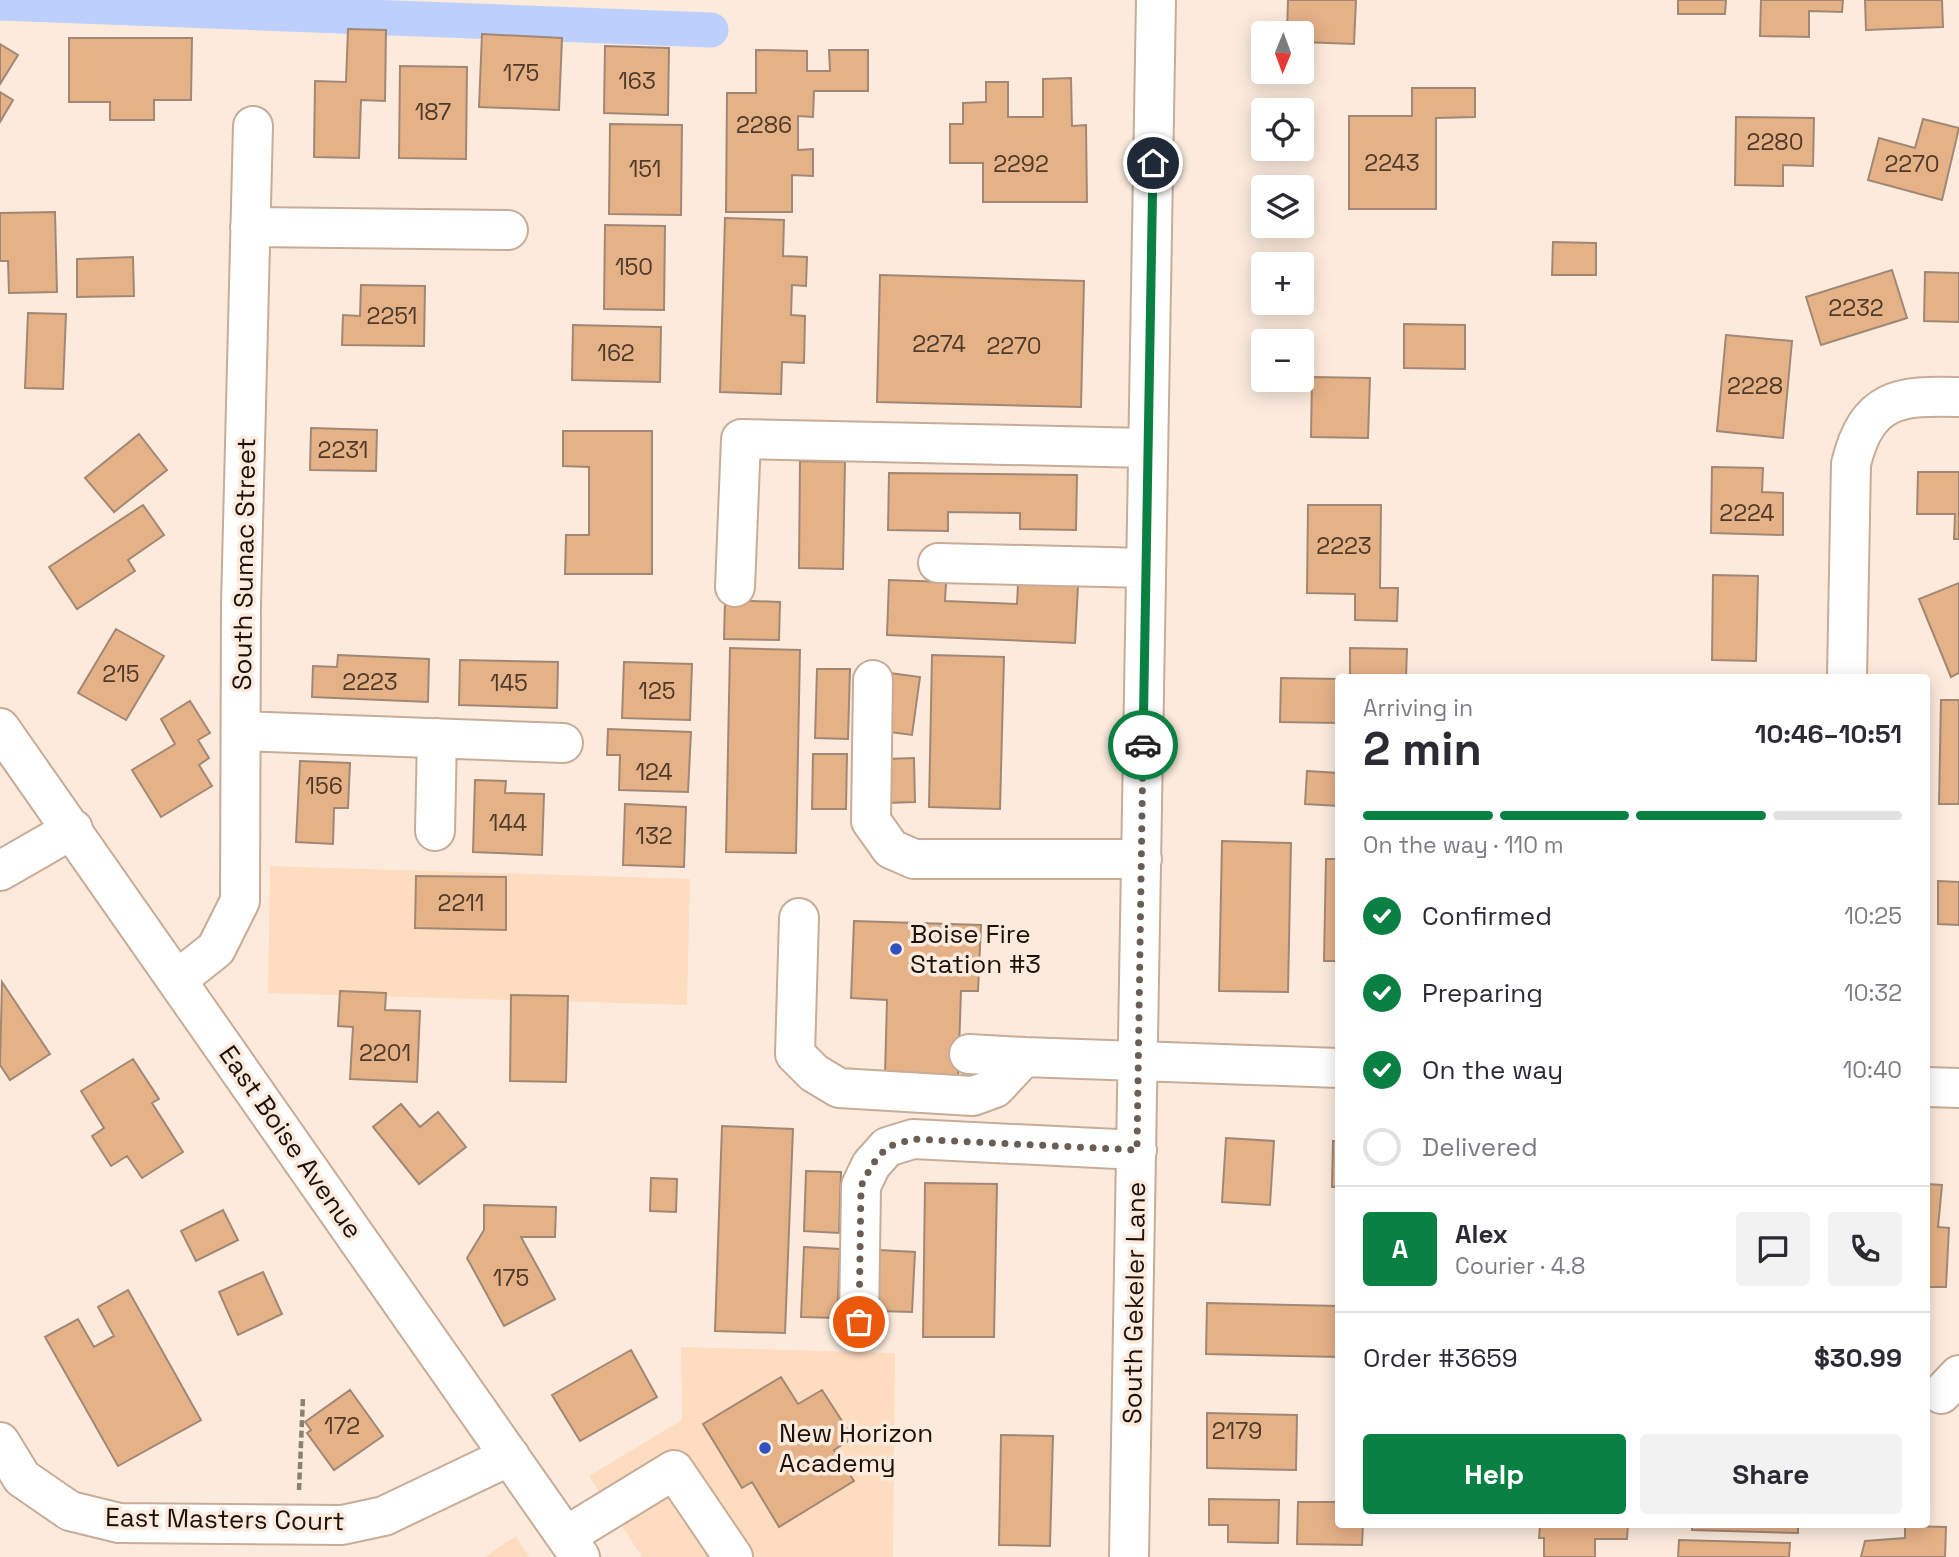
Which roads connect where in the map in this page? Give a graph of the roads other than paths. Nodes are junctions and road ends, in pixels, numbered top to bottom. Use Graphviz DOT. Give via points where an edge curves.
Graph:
graph roads {
  1 [pos="1156,0"];
  2 [pos="253,126"];
  3 [pos="250,227"];
  4 [pos="508,230"];
  5 [pos="1959,397"];
  6 [pos="1148,447"];
  7 [pos="938,563"];
  8 [pos="1146,568"];
  9 [pos="735,587"];
  10 [pos="1847,674"];
  11 [pos="873,680"];
  12 [pos="0,728"];
  13 [pos="243,731"];
  14 [pos="437,738"];
  15 [pos="563,743"];
  16 [pos="72,829"];
  17 [pos="435,831"];
  18 [pos="1142,859"];
  19 [pos="0,871"];
  20 [pos="799,918"];
  21 [pos="178,979"];
  22 [pos="969,1054"];
  23 [pos="1024,1057"];
  24 [pos="1138,1061"];
  25 [pos="1335,1068"];
  26 [pos="1930,1087"];
  27 [pos="1959,1088"];
  28 [pos="1137,1150"];
  29 [pos="859,1322"];
  30 [pos="0,1442"];
  31 [pos="510,1456"];
  32 [pos="573,1546"];
  33 [pos="733,1557"];
  34 [pos="1129,1557"];
  1 -- 6 [label="street, South Gekeler Lane"];
  2 -- 3 [label="street, South Sumac Street"];
  3 -- 4 [label="street"];
  3 -- 13 [label="street, South Sumac Street"];
  5 -- 10 [label="street" via="1915,396 1891,404 1870,418 1858,437 1852,464"];
  6 -- 8 [label="street, South Gekeler Lane"];
  6 -- 9 [label="street" via="741,439"];
  7 -- 8 [label="street"];
  8 -- 18 [label="street, South Gekeler Lane"];
  11 -- 18 [label="street" via="871,821 891,849 914,859"];
  12 -- 16 [label="street, East Boise Avenue"];
  13 -- 14 [label="street"];
  13 -- 21 [label="street, South Sumac Street" via="240,901 216,949"];
  14 -- 15 [label="street"];
  14 -- 17 [label="street"];
  16 -- 19 [label="street"];
  16 -- 21 [label="street, East Boise Avenue"];
  18 -- 24 [label="street, South Gekeler Lane"];
  20 -- 23 [label="street" via="795,1054 814,1073 839,1088 972,1097 995,1088"];
  21 -- 31 [label="street, East Boise Avenue"];
  22 -- 23 [label="street"];
  23 -- 24 [label="street"];
  24 -- 25 [label="street"];
  24 -- 28 [label="street, South Gekeler Lane"];
  26 -- 27 [label="street"];
  28 -- 29 [label="street" via="913,1139 887,1147 861,1186"];
  28 -- 34 [label="street, South Gekeler Lane"];
  30 -- 31 [label="street, East Masters Court" via="22,1478 70,1511 119,1522 342,1525 384,1516"];
  31 -- 32 [label="street, East Boise Avenue"];
  32 -- 33 [label="street" via="674,1470"];
}
